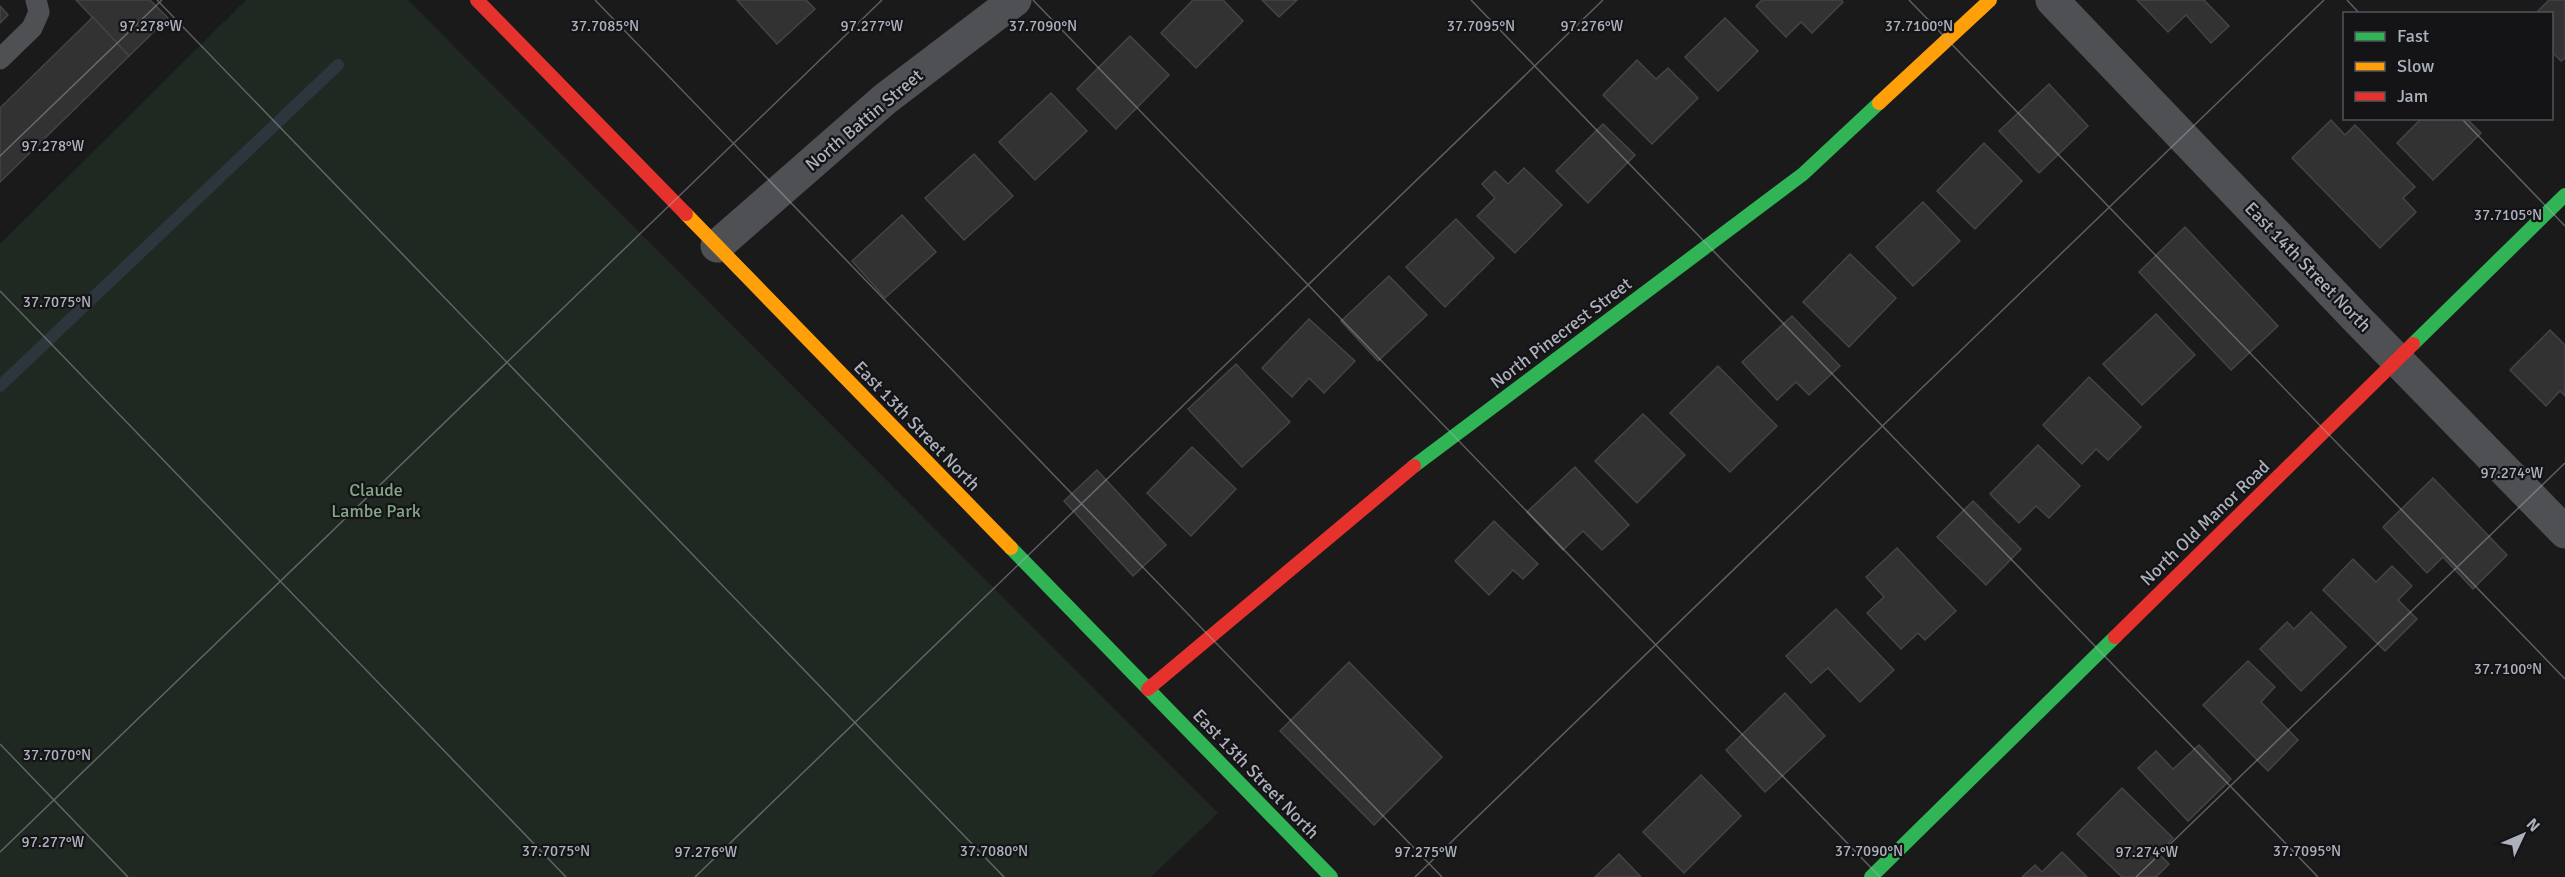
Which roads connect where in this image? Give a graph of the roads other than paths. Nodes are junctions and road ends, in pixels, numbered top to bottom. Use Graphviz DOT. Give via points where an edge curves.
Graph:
graph roads {
  1 [pos="36,0"];
  2 [pos="477,0"];
  3 [pos="1016,0"];
  4 [pos="1990,0"];
  5 [pos="2052,0"];
  6 [pos="0,58"];
  7 [pos="2565,195"];
  8 [pos="717,246"];
  9 [pos="2397,360"];
  10 [pos="2565,532"];
  11 [pos="1148,689"];
  12 [pos="1331,877"];
  13 [pos="1871,877"];
  1 -- 6 [label="lane" via="39,12 32,28"];
  2 -- 8 [label="street, East 13th Street North"];
  3 -- 8 [label="street, North Battin Street" via="885,99"];
  4 -- 11 [label="street, North Pinecrest Street" via="1803,174 1401,476"];
  5 -- 9 [label="street, East 14th Street North"];
  7 -- 9 [label="street, North Old Manor Road"];
  8 -- 11 [label="street, East 13th Street North"];
  9 -- 10 [label="street, East 14th Street North"];
  9 -- 13 [label="street, North Old Manor Road"];
  11 -- 12 [label="street, East 13th Street North"];
}
